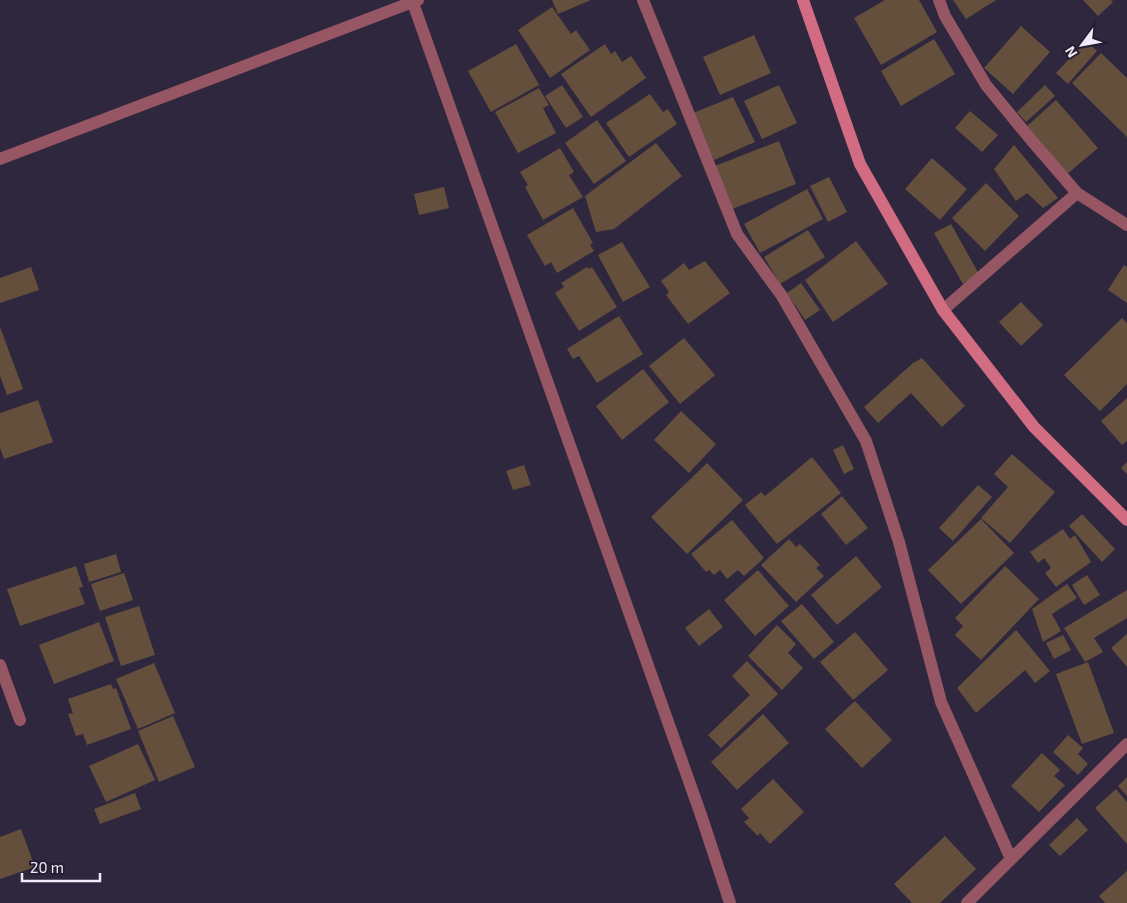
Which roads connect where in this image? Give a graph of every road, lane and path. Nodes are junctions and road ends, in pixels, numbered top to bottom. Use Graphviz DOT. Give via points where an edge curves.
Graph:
graph roads {
  1 [pos="643,0"];
  2 [pos="803,0"];
  3 [pos="939,0"];
  4 [pos="416,2"];
  5 [pos="0,159"];
  6 [pos="1077,194"];
  7 [pos="1127,225"];
  8 [pos="943,310"];
  9 [pos="1127,520"];
  10 [pos="0,665"];
  11 [pos="20,720"];
  12 [pos="1127,744"];
  13 [pos="1011,859"];
  14 [pos="730,903"];
  15 [pos="967,903"];
  1 -- 13 [label="street" via="737,234 782,296 866,441 900,542 941,702"];
  2 -- 8 [label="street" via="860,164"];
  3 -- 6 [label="street" via="986,85"];
  4 -- 5 [label="street"];
  4 -- 14 [label="street"];
  6 -- 7 [label="street"];
  6 -- 8 [label="street"];
  8 -- 9 [label="street" via="1034,427"];
  10 -- 11 [label="street"];
  12 -- 13 [label="street"];
  13 -- 15 [label="street"];
}
